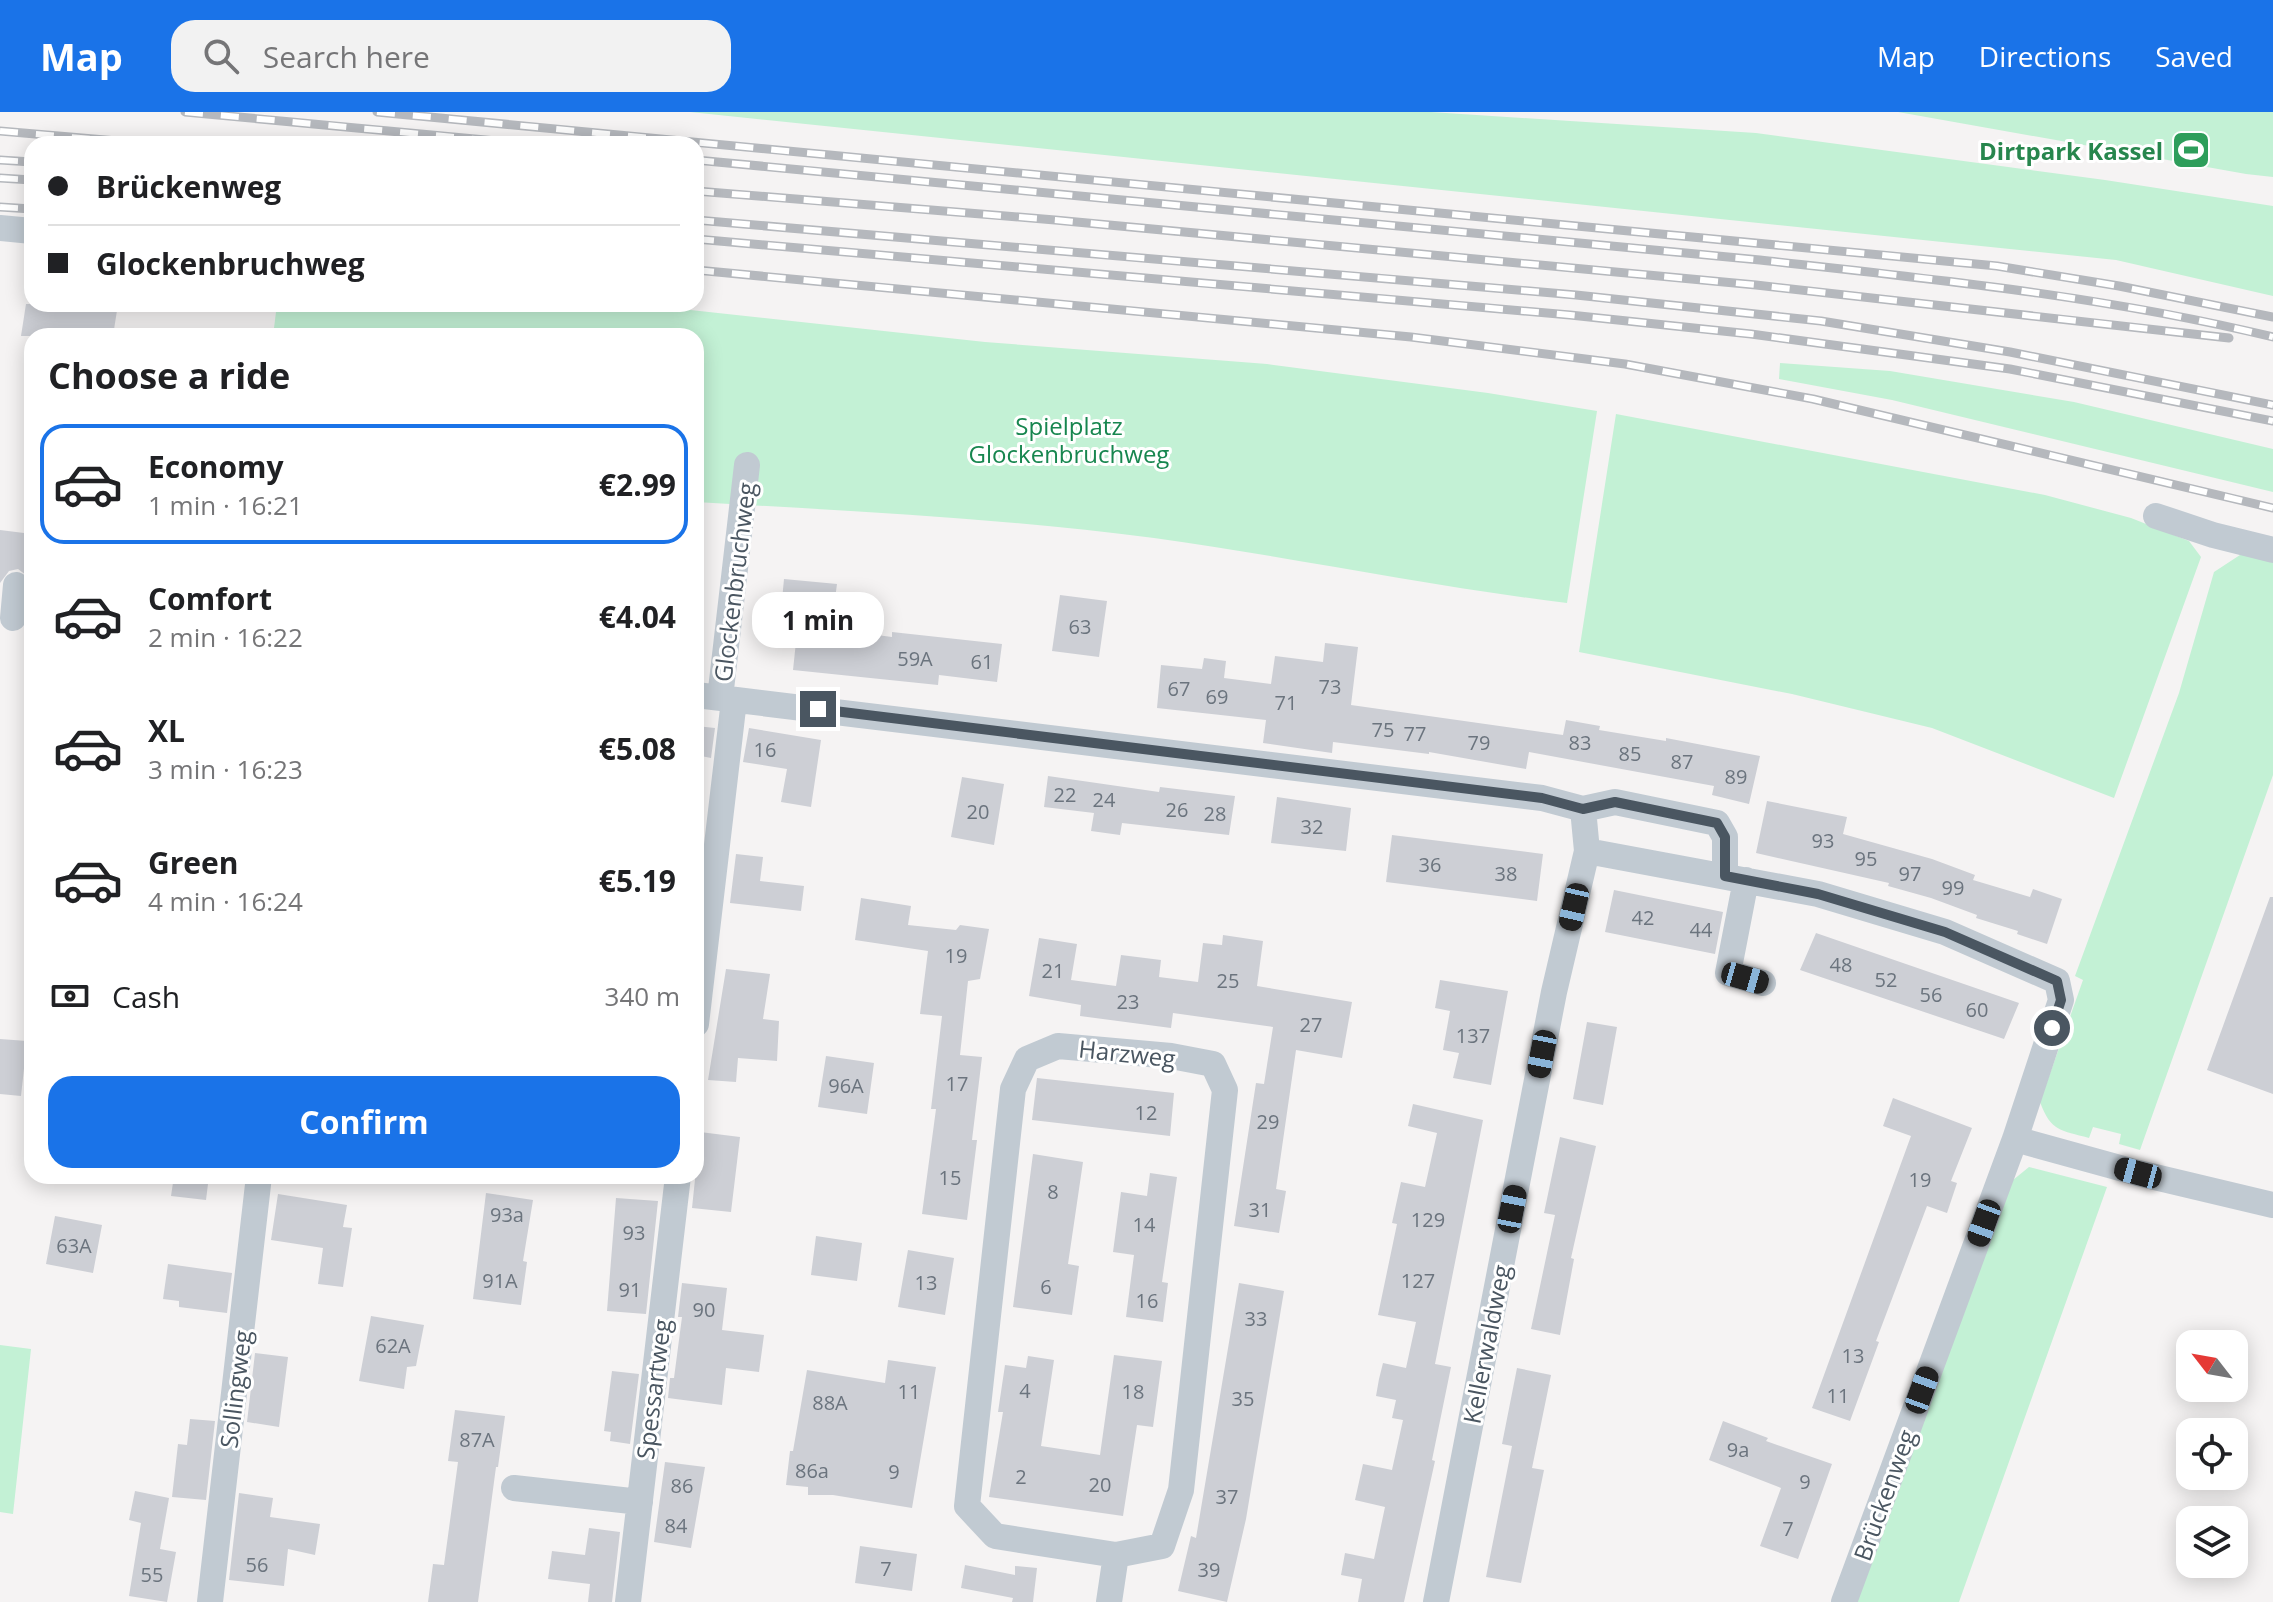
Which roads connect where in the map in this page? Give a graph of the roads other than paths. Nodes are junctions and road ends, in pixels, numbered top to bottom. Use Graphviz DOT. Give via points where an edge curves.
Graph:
graph roads {
  1 [pos="0,228"];
  2 [pos="24,230"];
  3 [pos="747,465"];
  4 [pos="2156,516"];
  5 [pos="2273,550"];
  6 [pos="16,585"];
  7 [pos="15,618"];
  8 [pos="717,698"];
  9 [pos="1583,809"];
  10 [pos="1587,851"];
  11 [pos="1735,878"];
  12 [pos="704,900"];
  13 [pos="1763,983"];
  14 [pos="2015,1139"];
  15 [pos="258,1184"];
  16 [pos="677,1184"];
  17 [pos="2273,1205"];
  18 [pos="514,1488"];
  19 [pos="640,1502"];
  20 [pos="1116,1555"];
  21 [pos="210,1602"];
  22 [pos="628,1602"];
  23 [pos="1109,1602"];
  24 [pos="1436,1602"];
  25 [pos="1844,1602"];
  1 -- 2 [label="street"];
  3 -- 8 [label="street, Glockenbruchweg"];
  4 -- 5 [label="street"];
  6 -- 7 [label="street"];
  8 -- 9 [label="street, Glockenbruchweg" via="1542,798"];
  8 -- 12 [label="street"];
  9 -- 10 [label="street"];
  9 -- 11 [label="street, Glockenbruchweg" via="1615,802 1717,823"];
  10 -- 11 [label="street"];
  10 -- 24 [label="street, Kellerwaldweg" via="1554,992"];
  11 -- 13 [label="street" via="1728,973"];
  11 -- 14 [label="street, Brückenweg" via="1818,894 1945,932 2057,981 2061,1000"];
  14 -- 17 [label="street"];
  14 -- 25 [label="street, Brückenweg"];
  15 -- 21 [label="street, Sollingweg"];
  16 -- 19 [label="street, Spessartweg"];
  18 -- 19 [label="street"];
  19 -- 22 [label="street, Spessartweg"];
  20 -- 20 [label="street, Harzweg" via="1162,1546 1181,1490 1225,1090 1213,1064 1058,1046 1027,1059 1013,1089 967,1506 995,1536"];
  20 -- 23 [label="street"];
}
